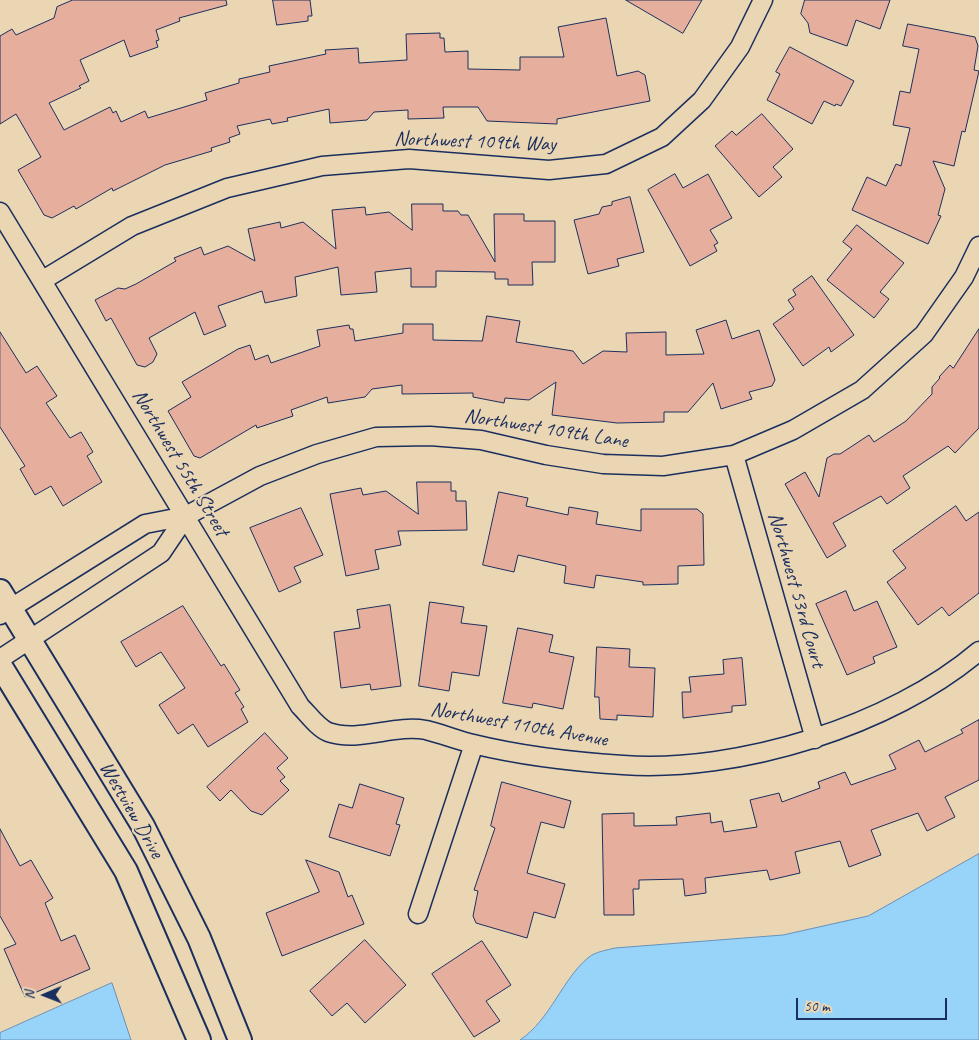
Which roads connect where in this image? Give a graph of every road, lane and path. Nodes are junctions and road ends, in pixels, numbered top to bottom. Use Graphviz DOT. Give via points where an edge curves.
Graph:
graph roads {
  1 [pos="763,0"];
  2 [pos="0,212"];
  3 [pos="979,246"];
  4 [pos="42,280"];
  5 [pos="734,455"];
  6 [pos="186,516"];
  7 [pos="4,605"];
  8 [pos="29,640"];
  9 [pos="979,651"];
  10 [pos="0,659"];
  11 [pos="0,665"];
  12 [pos="326,731"];
  13 [pos="814,738"];
  14 [pos="474,744"];
  15 [pos="418,914"];
  16 [pos="199,1040"];
  17 [pos="240,1040"];
  1 -- 4 [label="street, Northwest 109th Way" via="740,47 702,100 662,137 606,164 549,170 409,159 322,166 227,188 132,226"];
  2 -- 4 [label="street, Northwest 55th Street"];
  3 -- 5 [label="street, Northwest 109th Lane" via="964,277 924,334 862,390 793,430"];
  4 -- 6 [label="street, Northwest 55th Street"];
  5 -- 6 [label="street, Northwest 109th Lane" via="662,466 603,464 481,440 430,436 376,437 317,454 260,476"];
  5 -- 13 [label="street, Northwest 53rd Court"];
  6 -- 7 [label="street, Northwest 109th Lane" via="145,524"];
  6 -- 8 [label="street, Northwest 109th Lane" via="161,553"];
  6 -- 12 [label="street, Northwest 55th Street" via="300,706"];
  7 -- 8 [label="street, Westview Drive"];
  8 -- 10 [label="street, Northwest 109th Lane"];
  8 -- 17 [label="street, Westview Drive" via="143,826 199,938"];
  9 -- 13 [label="street, Northwest 110th Avenue" via="955,671 889,708"];
  11 -- 16 [label="street, Westview Drive" via="126,871"];
  12 -- 14 [label="street, Northwest 110th Avenue" via="352,736 391,730 424,730"];
  13 -- 14 [label="street, Northwest 110th Avenue" via="709,764 614,764"];
  14 -- 15 [label="street"];
}
